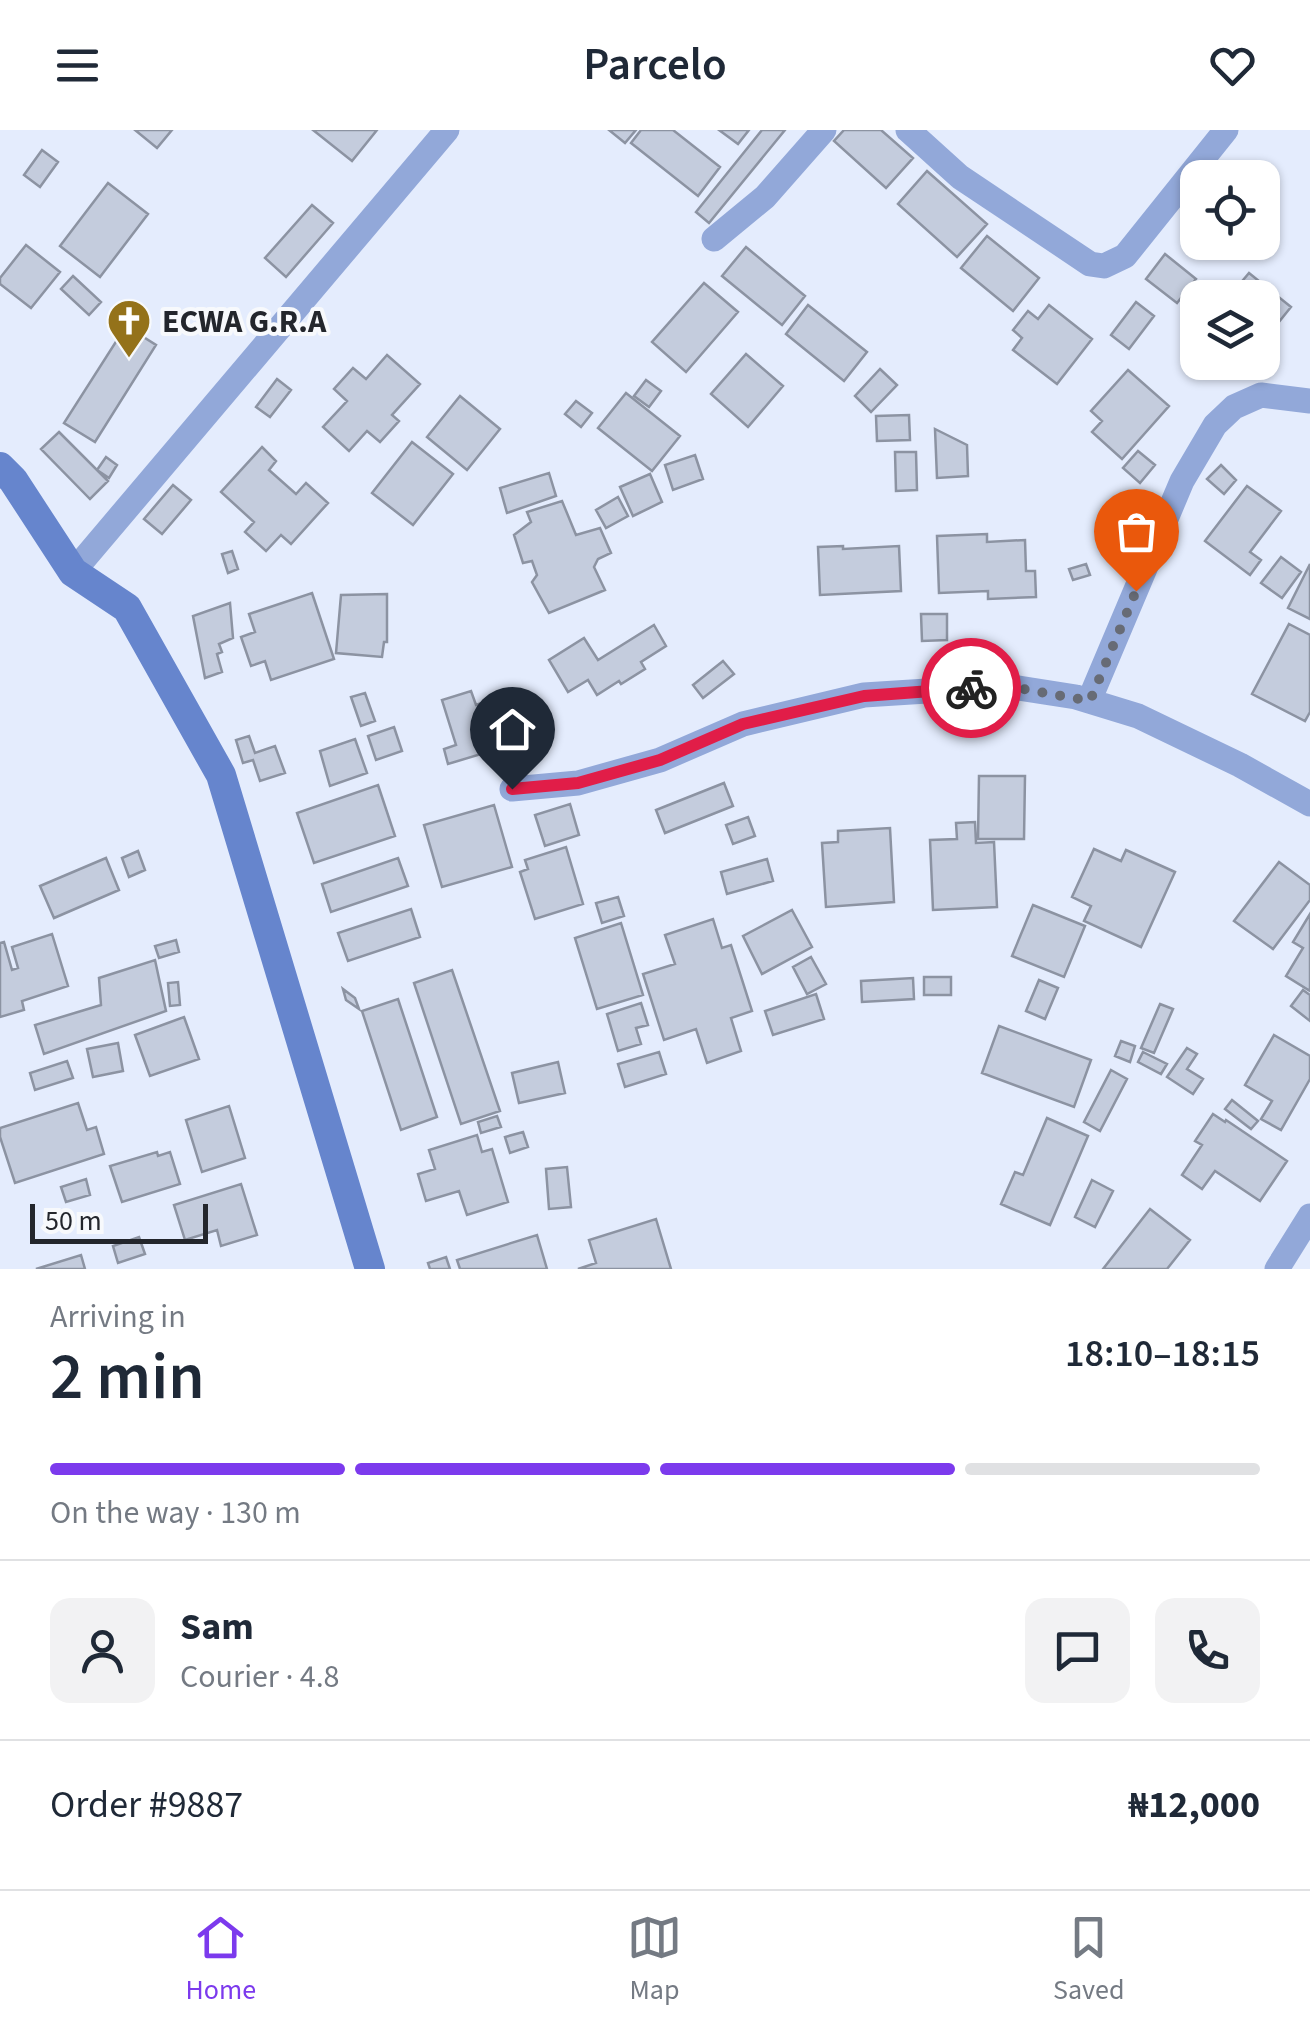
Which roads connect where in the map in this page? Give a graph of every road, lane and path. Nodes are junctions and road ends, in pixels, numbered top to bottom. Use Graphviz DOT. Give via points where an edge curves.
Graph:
graph roads {
  1 [pos="447,130"];
  2 [pos="824,130"];
  3 [pos="908,130"];
  4 [pos="1226,130"];
  5 [pos="714,238"];
  6 [pos="1310,401"];
  7 [pos="0,466"];
  8 [pos="73,572"];
  9 [pos="1090,701"];
  10 [pos="512,789"];
  11 [pos="1310,804"];
  12 [pos="1310,1216"];
  13 [pos="370,1269"];
  14 [pos="1277,1269"];
  1 -- 8 [label="street"];
  2 -- 5 [label="street" via="765,197"];
  3 -- 4 [label="street" via="960,177 1090,264 1104,266 1126,256"];
  6 -- 9 [label="street" via="1262,395 1215,425 1182,481"];
  7 -- 8 [label="street"];
  8 -- 13 [label="street" via="127,608 221,775"];
  9 -- 10 [label="street" via="1006,686 864,696 743,724 660,760 578,783"];
  9 -- 11 [label="street" via="1138,716"];
  12 -- 14 [label="street"];
}
